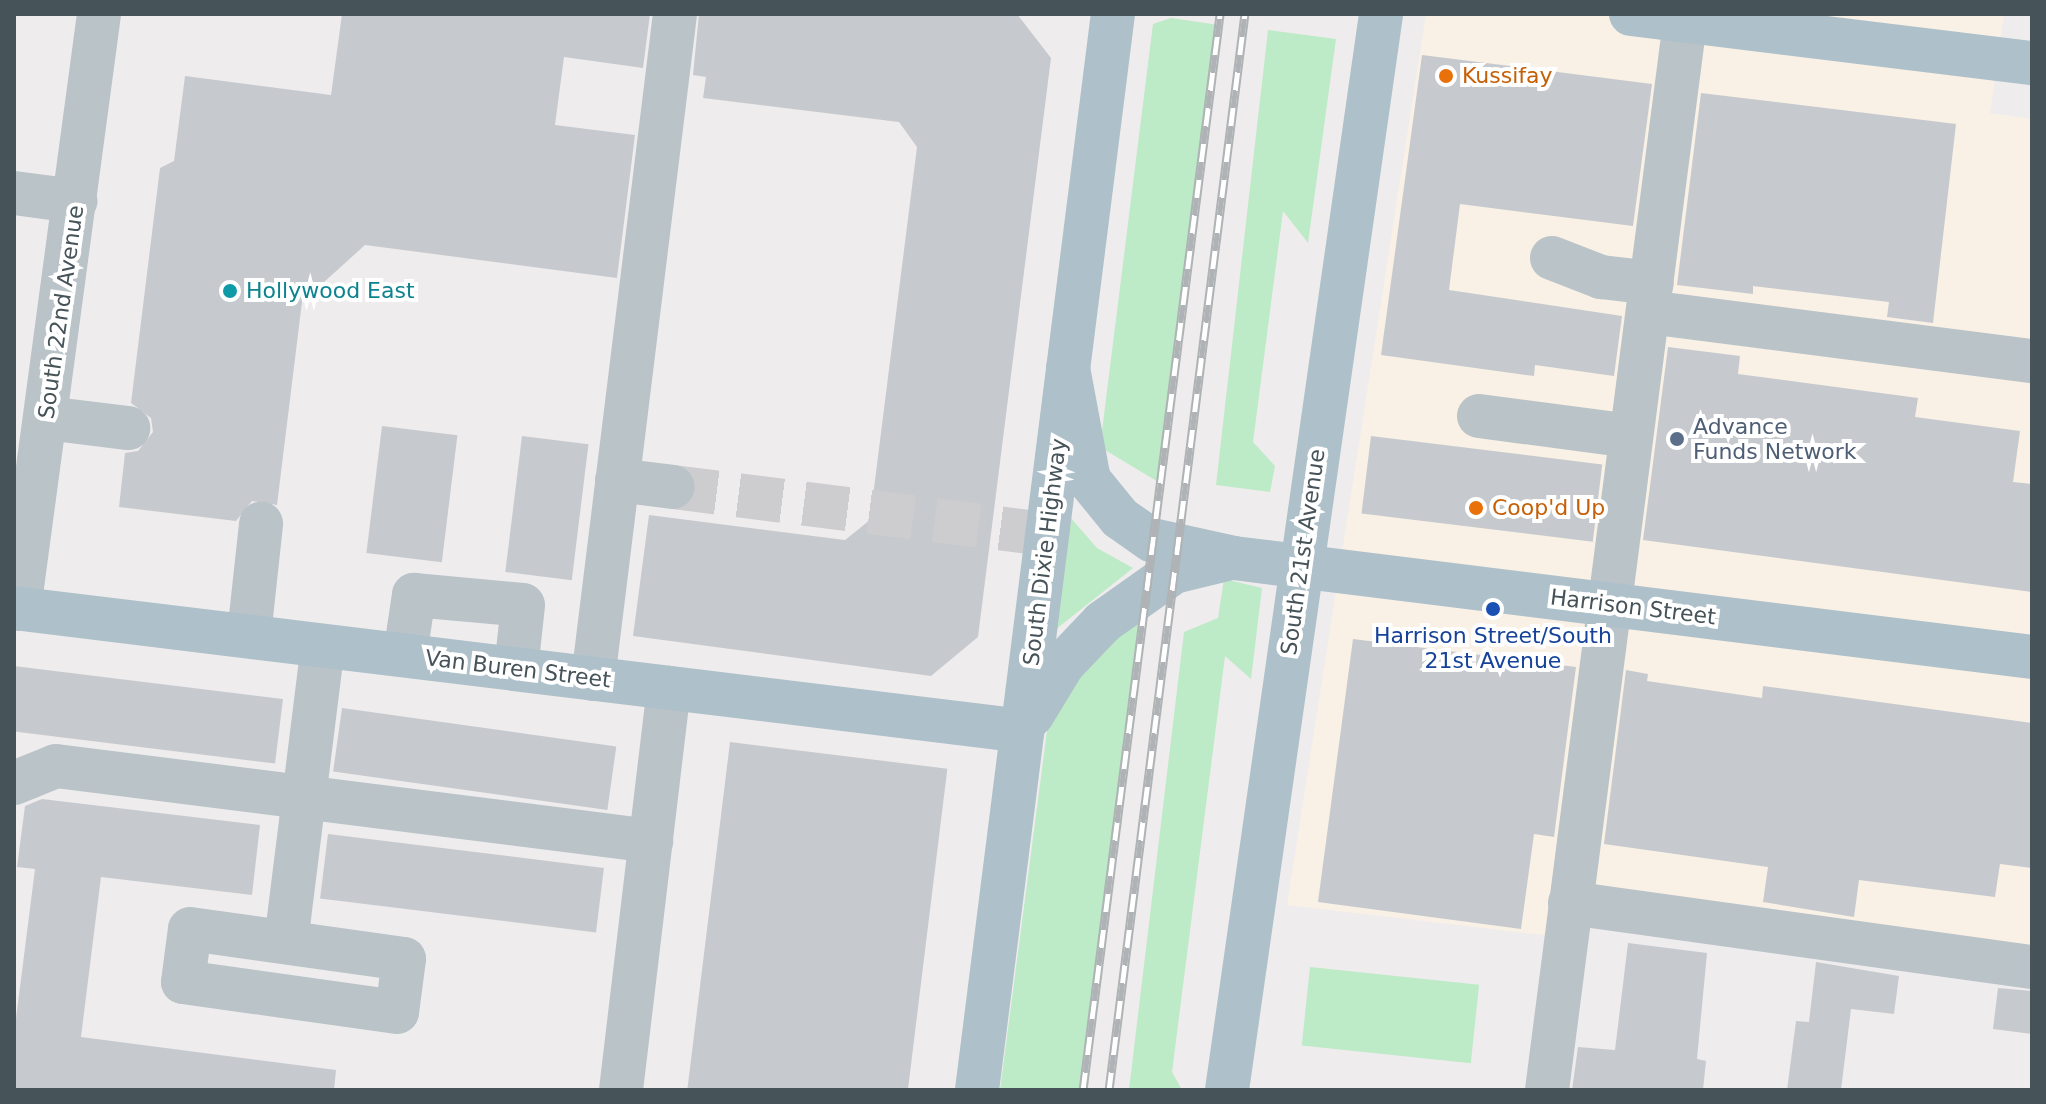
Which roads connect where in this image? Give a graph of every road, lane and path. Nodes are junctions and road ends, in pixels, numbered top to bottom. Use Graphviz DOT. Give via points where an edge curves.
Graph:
graph roads {
  1 [pos="99,14"];
  2 [pos="675,14"];
  3 [pos="1113,14"];
  4 [pos="1381,14"];
  5 [pos="1631,14"];
  6 [pos="1685,21"];
  7 [pos="2032,63"];
  8 [pos="14,193"];
  9 [pos="75,201"];
  10 [pos="1552,258"];
  11 [pos="1650,298"];
  12 [pos="2032,361"];
  13 [pos="1068,368"];
  14 [pos="1479,416"];
  15 [pos="46,418"];
  16 [pos="128,428"];
  17 [pos="1630,436"];
  18 [pos="617,480"];
  19 [pos="673,487"];
  20 [pos="261,524"];
  21 [pos="1234,558"];
  22 [pos="1300,565"];
  23 [pos="1609,604"];
  24 [pos="16,608"];
  25 [pos="249,635"];
  26 [pos="323,646"];
  27 [pos="405,655"];
  28 [pos="2032,657"];
  29 [pos="516,669"];
  30 [pos="593,679"];
  31 [pos="669,688"];
  32 [pos="1023,731"];
  33 [pos="14,783"];
  34 [pos="307,799"];
  35 [pos="651,841"];
  36 [pos="1570,903"];
  37 [pos="286,942"];
  38 [pos="2032,967"];
  39 [pos="621,1090"];
  40 [pos="977,1090"];
  41 [pos="1227,1090"];
  42 [pos="1547,1090"];
  1 -- 9 [label="street, South 22nd Avenue"];
  2 -- 18 [label="street"];
  3 -- 13 [label="main road, South Dixie Highway"];
  4 -- 22 [label="main road, South 21st Avenue"];
  5 -- 6 [label="main road"];
  6 -- 7 [label="main road"];
  6 -- 11 [label="street"];
  8 -- 9 [label="street"];
  9 -- 15 [label="street, South 22nd Avenue"];
  10 -- 11 [label="street"];
  11 -- 12 [label="street"];
  11 -- 17 [label="street"];
  13 -- 21 [label="main road, Harrison Street" via="1089,480 1120,518 1152,540"];
  13 -- 32 [label="main road, South Dixie Highway" via="1043,534"];
  14 -- 17 [label="street"];
  15 -- 16 [label="street"];
  15 -- 24 [label="street, South 22nd Avenue"];
  17 -- 23 [label="street"];
  18 -- 19 [label="street"];
  18 -- 30 [label="street"];
  20 -- 25 [label="street"];
  21 -- 22 [label="main road, Harrison Street"];
  21 -- 32 [label="main road, Harrison Street" via="1174,572 1103,622 1063,664"];
  22 -- 23 [label="main road, Harrison Street"];
  22 -- 41 [label="main road, South 21st Avenue"];
  23 -- 28 [label="main road, Harrison Street"];
  23 -- 36 [label="street"];
  24 -- 25 [label="main road, Van Buren Street"];
  25 -- 26 [label="main road, Van Buren Street"];
  26 -- 27 [label="main road, Van Buren Street"];
  26 -- 34 [label="street"];
  27 -- 29 [label="main road, Van Buren Street"];
  27 -- 29 [label="street" via="414,595 523,605"];
  29 -- 30 [label="main road, Van Buren Street"];
  30 -- 31 [label="main road, Van Buren Street"];
  31 -- 32 [label="main road, Van Buren Street"];
  31 -- 35 [label="street"];
  32 -- 40 [label="main road, South Dixie Highway"];
  33 -- 34 [label="street" via="56,766"];
  34 -- 35 [label="street"];
  34 -- 37 [label="street"];
  35 -- 39 [label="street"];
  36 -- 38 [label="street"];
  36 -- 42 [label="street"];
}
